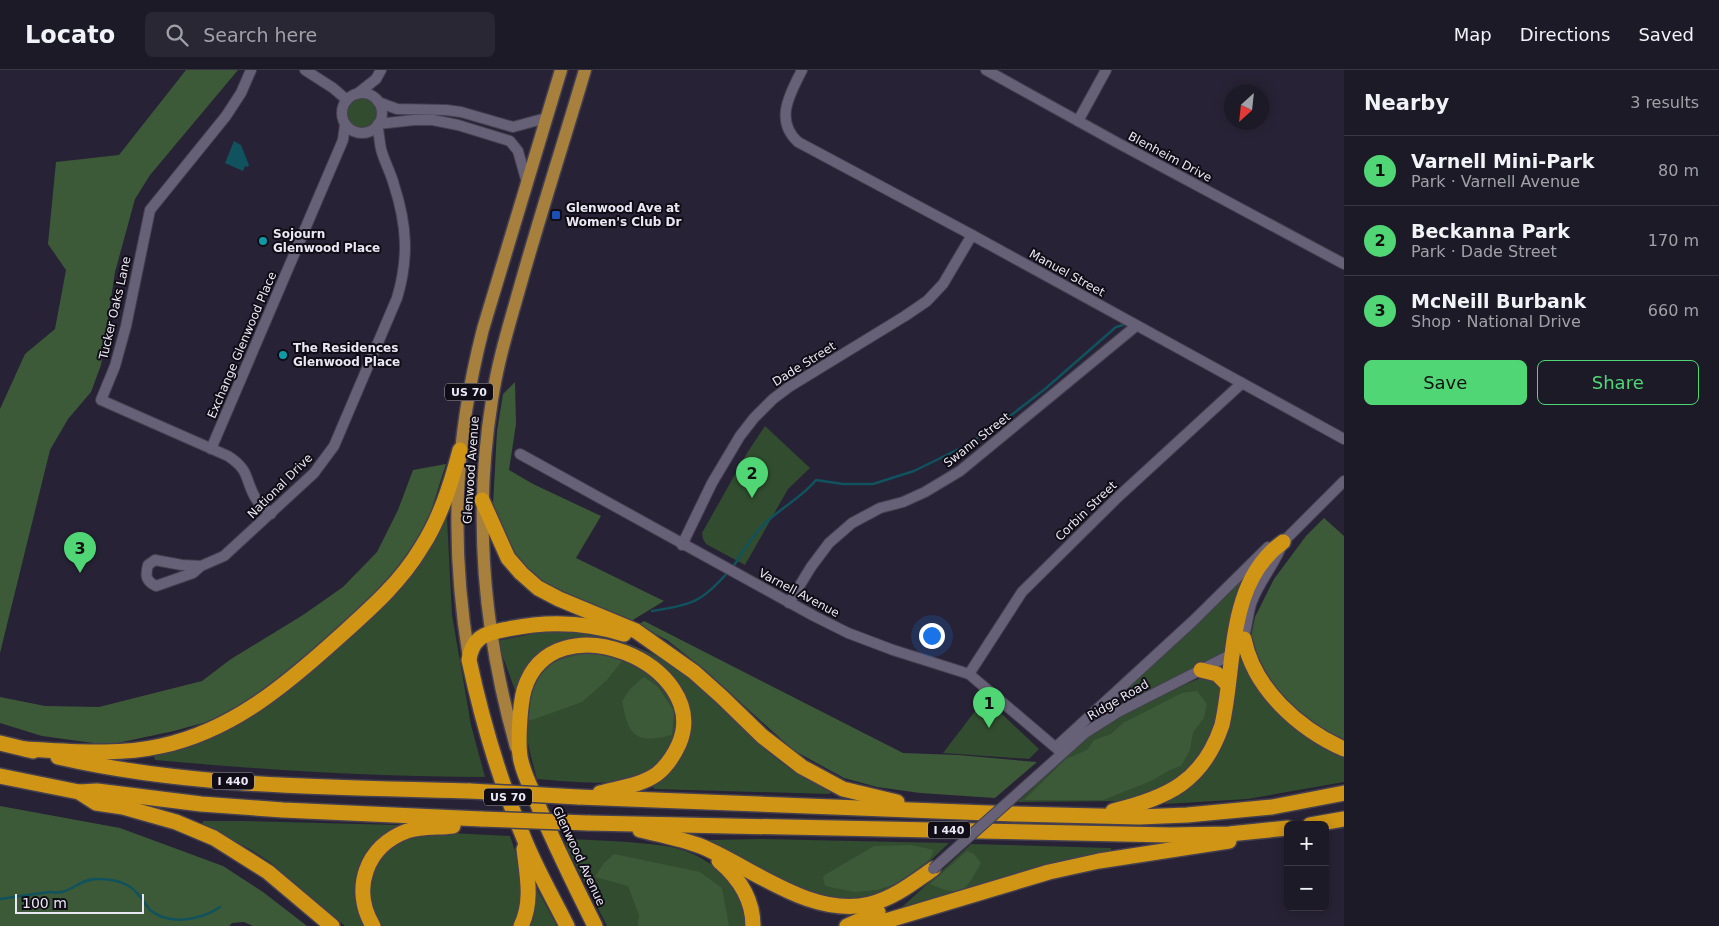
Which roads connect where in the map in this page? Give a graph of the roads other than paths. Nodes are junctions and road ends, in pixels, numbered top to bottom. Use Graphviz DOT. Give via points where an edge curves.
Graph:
graph roads {
  1 [pos="250,70"];
  2 [pos="305,70"];
  3 [pos="561,70"];
  4 [pos="585,70"];
  5 [pos="802,70"];
  6 [pos="986,70"];
  7 [pos="1106,70"];
  8 [pos="379,74"];
  9 [pos="357,94"];
  10 [pos="347,100"];
  11 [pos="377,100"];
  12 [pos="546,118"];
  13 [pos="1078,121"];
  14 [pos="345,124"];
  15 [pos="378,125"];
  16 [pos="359,133"];
  17 [pos="542,133"];
  18 [pos="342,140"];
  19 [pos="564,140"];
  20 [pos="380,147"];
  21 [pos="527,183"];
  22 [pos="972,235"];
  23 [pos="1344,264"];
  24 [pos="1136,326"];
  25 [pos="1241,384"];
  26 [pos="1344,439"];
  27 [pos="211,449"];
  28 [pos="460,450"];
  29 [pos="520,454"];
  30 [pos="1344,481"];
  31 [pos="482,500"];
  32 [pos="271,514"];
  33 [pos="1283,542"];
  34 [pos="682,545"];
  35 [pos="201,566"];
  36 [pos="789,603"];
  37 [pos="490,633"];
  38 [pos="1244,639"];
  39 [pos="664,650"];
  40 [pos="1231,655"];
  41 [pos="469,660"];
  42 [pos="1201,670"];
  43 [pos="969,674"];
  44 [pos="1228,685"];
  45 [pos="1118,690"];
  46 [pos="1129,706"];
  47 [pos="0,743"];
  48 [pos="25,749"];
  49 [pos="1344,749"];
  50 [pos="1059,750"];
  51 [pos="520,759"];
  52 [pos="0,776"];
  53 [pos="79,792"];
  54 [pos="1344,793"];
  55 [pos="582,797"];
  56 [pos="930,810"];
  57 [pos="1093,816"];
  58 [pos="1344,818"];
  59 [pos="475,819"];
  60 [pos="1329,821"];
  61 [pos="610,824"];
  62 [pos="1284,828"];
  63 [pos="1284,829"];
  64 [pos="523,838"];
  65 [pos="705,848"];
  66 [pos="933,869"];
  67 [pos="576,888"];
  68 [pos="332,926"];
  69 [pos="373,926"];
  70 [pos="521,926"];
  71 [pos="567,926"];
  72 [pos="595,926"];
  73 [pos="603,926"];
  74 [pos="753,926"];
  75 [pos="847,926"];
  76 [pos="869,926"];
  1 -- 27 [label="street, Tucker Oaks Lane" via="241,93 226,116 150,210 126,326 101,400"];
  2 -- 10 [label="street"];
  3 -- 12 [label="main road, Glenwood Avenue / US 70"];
  4 -- 19 [label="main road, Glenwood Avenue / US 70"];
  5 -- 22 [label="street, Manuel Street" via="784,114 788,130 798,142"];
  6 -- 13 [label="street, Blenheim Drive"];
  7 -- 13 [label="street"];
  8 -- 9 [label="street"];
  8 -- 11 [label="street"];
  9 -- 10 [label="street"];
  9 -- 11 [label="street" via="367,94"];
  10 -- 14 [label="street" via="342,111"];
  11 -- 12 [label="street" via="397,109 461,112 513,127"];
  11 -- 15 [label="street" via="382,113"];
  12 -- 17 [label="main road, Glenwood Avenue / US 70"];
  13 -- 23 [label="street, Blenheim Drive"];
  14 -- 16 [label="street"];
  14 -- 18 [label="street, Exchange Glenwood Place"];
  15 -- 16 [label="street"];
  15 -- 20 [label="street, National Drive"];
  15 -- 21 [label="street" via="433,120 510,141 518,151"];
  16 -- 18 [label="street"];
  16 -- 20 [label="street"];
  17 -- 19 [label="main road"];
  17 -- 21 [label="main road, Glenwood Avenue / US 70"];
  18 -- 27 [label="street, Exchange Glenwood Place"];
  19 -- 31 [label="main road, Glenwood Avenue / US 70" via="501,352 487,433"];
  20 -- 32 [label="street, National Drive" via="395,186 404,228 406,259 403,278 334,446 314,473"];
  21 -- 28 [label="main road, Glenwood Avenue / US 70" via="474,362"];
  22 -- 24 [label="street, Manuel Street"];
  22 -- 34 [label="street, Dade Street" via="943,284 927,301 789,387 754,418 712,484"];
  24 -- 25 [label="street, Manuel Street"];
  24 -- 36 [label="street, Swann Street" via="960,471 925,492 880,508 852,523 829,543"];
  25 -- 26 [label="street, Manuel Street"];
  25 -- 43 [label="street, Corbin Street" via="1111,504 1022,592"];
  27 -- 32 [label="street, Tucker Oaks Lane" via="240,464 257,501"];
  28 -- 41 [label="main road, Glenwood Avenue / US 70" via="457,562"];
  28 -- 48 [label="highway" via="436,522 399,579 315,658 252,707 222,726 154,748 106,752"];
  29 -- 34 [label="street, Varnell Avenue"];
  30 -- 33 [label="street, Ridge Road"];
  31 -- 37 [label="main road, Glenwood Avenue / US 70"];
  31 -- 39 [label="highway" via="504,551 528,580 560,600 636,630"];
  32 -- 35 [label="street, National Drive" via="224,556"];
  33 -- 38 [label="street, Ridge Road" via="1256,592"];
  33 -- 40 [label="highway" via="1262,563 1248,586"];
  33 -- 45 [label="street, Ridge Road" via="1270,545"];
  34 -- 36 [label="street, Varnell Avenue"];
  35 -- 35 [label="street, National Drive" via="156,560 148,565 145,574 148,582 156,586 193,574"];
  36 -- 43 [label="street, Varnell Avenue" via="893,650"];
  37 -- 39 [label="highway" via="538,624 581,625 632,636"];
  37 -- 41 [label="highway" via="475,643"];
  37 -- 51 [label="main road, Glenwood Avenue / US 70"];
  38 -- 40 [label="street, Ridge Road"];
  38 -- 49 [label="highway" via="1246,654 1272,695 1307,728"];
  39 -- 56 [label="highway" via="802,767 843,789"];
  40 -- 42 [label="street, Ridge Road"];
  40 -- 44 [label="highway"];
  41 -- 64 [label="highway, Glenwood Avenue / US 70" via="491,749"];
  42 -- 44 [label="highway" via="1217,674"];
  42 -- 46 [label="street, Ridge Road"];
  43 -- 50 [label="street, Varnell Avenue"];
  44 -- 57 [label="highway" via="1218,737 1195,773 1177,788 1152,801"];
  45 -- 46 [label="street"];
  45 -- 50 [label="street, Ridge Road"];
  46 -- 50 [label="street, Ridge Road"];
  47 -- 48 [label="highway, I 440"];
  48 -- 55 [label="highway, I 440, bridge" via="84,763 184,777 291,785"];
  50 -- 66 [label="street, Ridge Road, bridge" via="1045,769"];
  51 -- 55 [label="highway" via="523,695 530,675 543,659 564,647 587,644 616,650 644,662 661,674 679,698 684,721 681,740 671,759 651,778"];
  51 -- 67 [label="highway, Glenwood Avenue / US 70"];
  52 -- 53 [label="highway, I 440"];
  53 -- 59 [label="highway, I 440" via="97,791 242,807"];
  53 -- 68 [label="highway" via="96,803 176,822 214,838 268,872"];
  54 -- 57 [label="highway, I 440" via="1272,807 1187,815"];
  55 -- 56 [label="highway, I 440"];
  56 -- 57 [label="highway, I 440"];
  58 -- 60 [label="highway"];
  59 -- 61 [label="highway, I 440, bridge"];
  59 -- 69 [label="highway" via="456,826 408,831 391,839 378,851 368,865 362,885 364,905"];
  61 -- 62 [label="highway, I 440" via="1170,835"];
  61 -- 65 [label="highway"];
  63 -- 76 [label="highway" via="1218,843 1072,866"];
  64 -- 70 [label="highway" via="528,898"];
  64 -- 71 [label="highway, Glenwood Avenue / US 70"];
  65 -- 66 [label="highway" via="804,897 839,906 862,906 879,901 898,893"];
  65 -- 74 [label="highway" via="744,889"];
  66 -- 75 [label="highway" via="894,903"];
  67 -- 72 [label="highway, Glenwood Avenue / US 70"];
  67 -- 73 [label="highway"];
}
